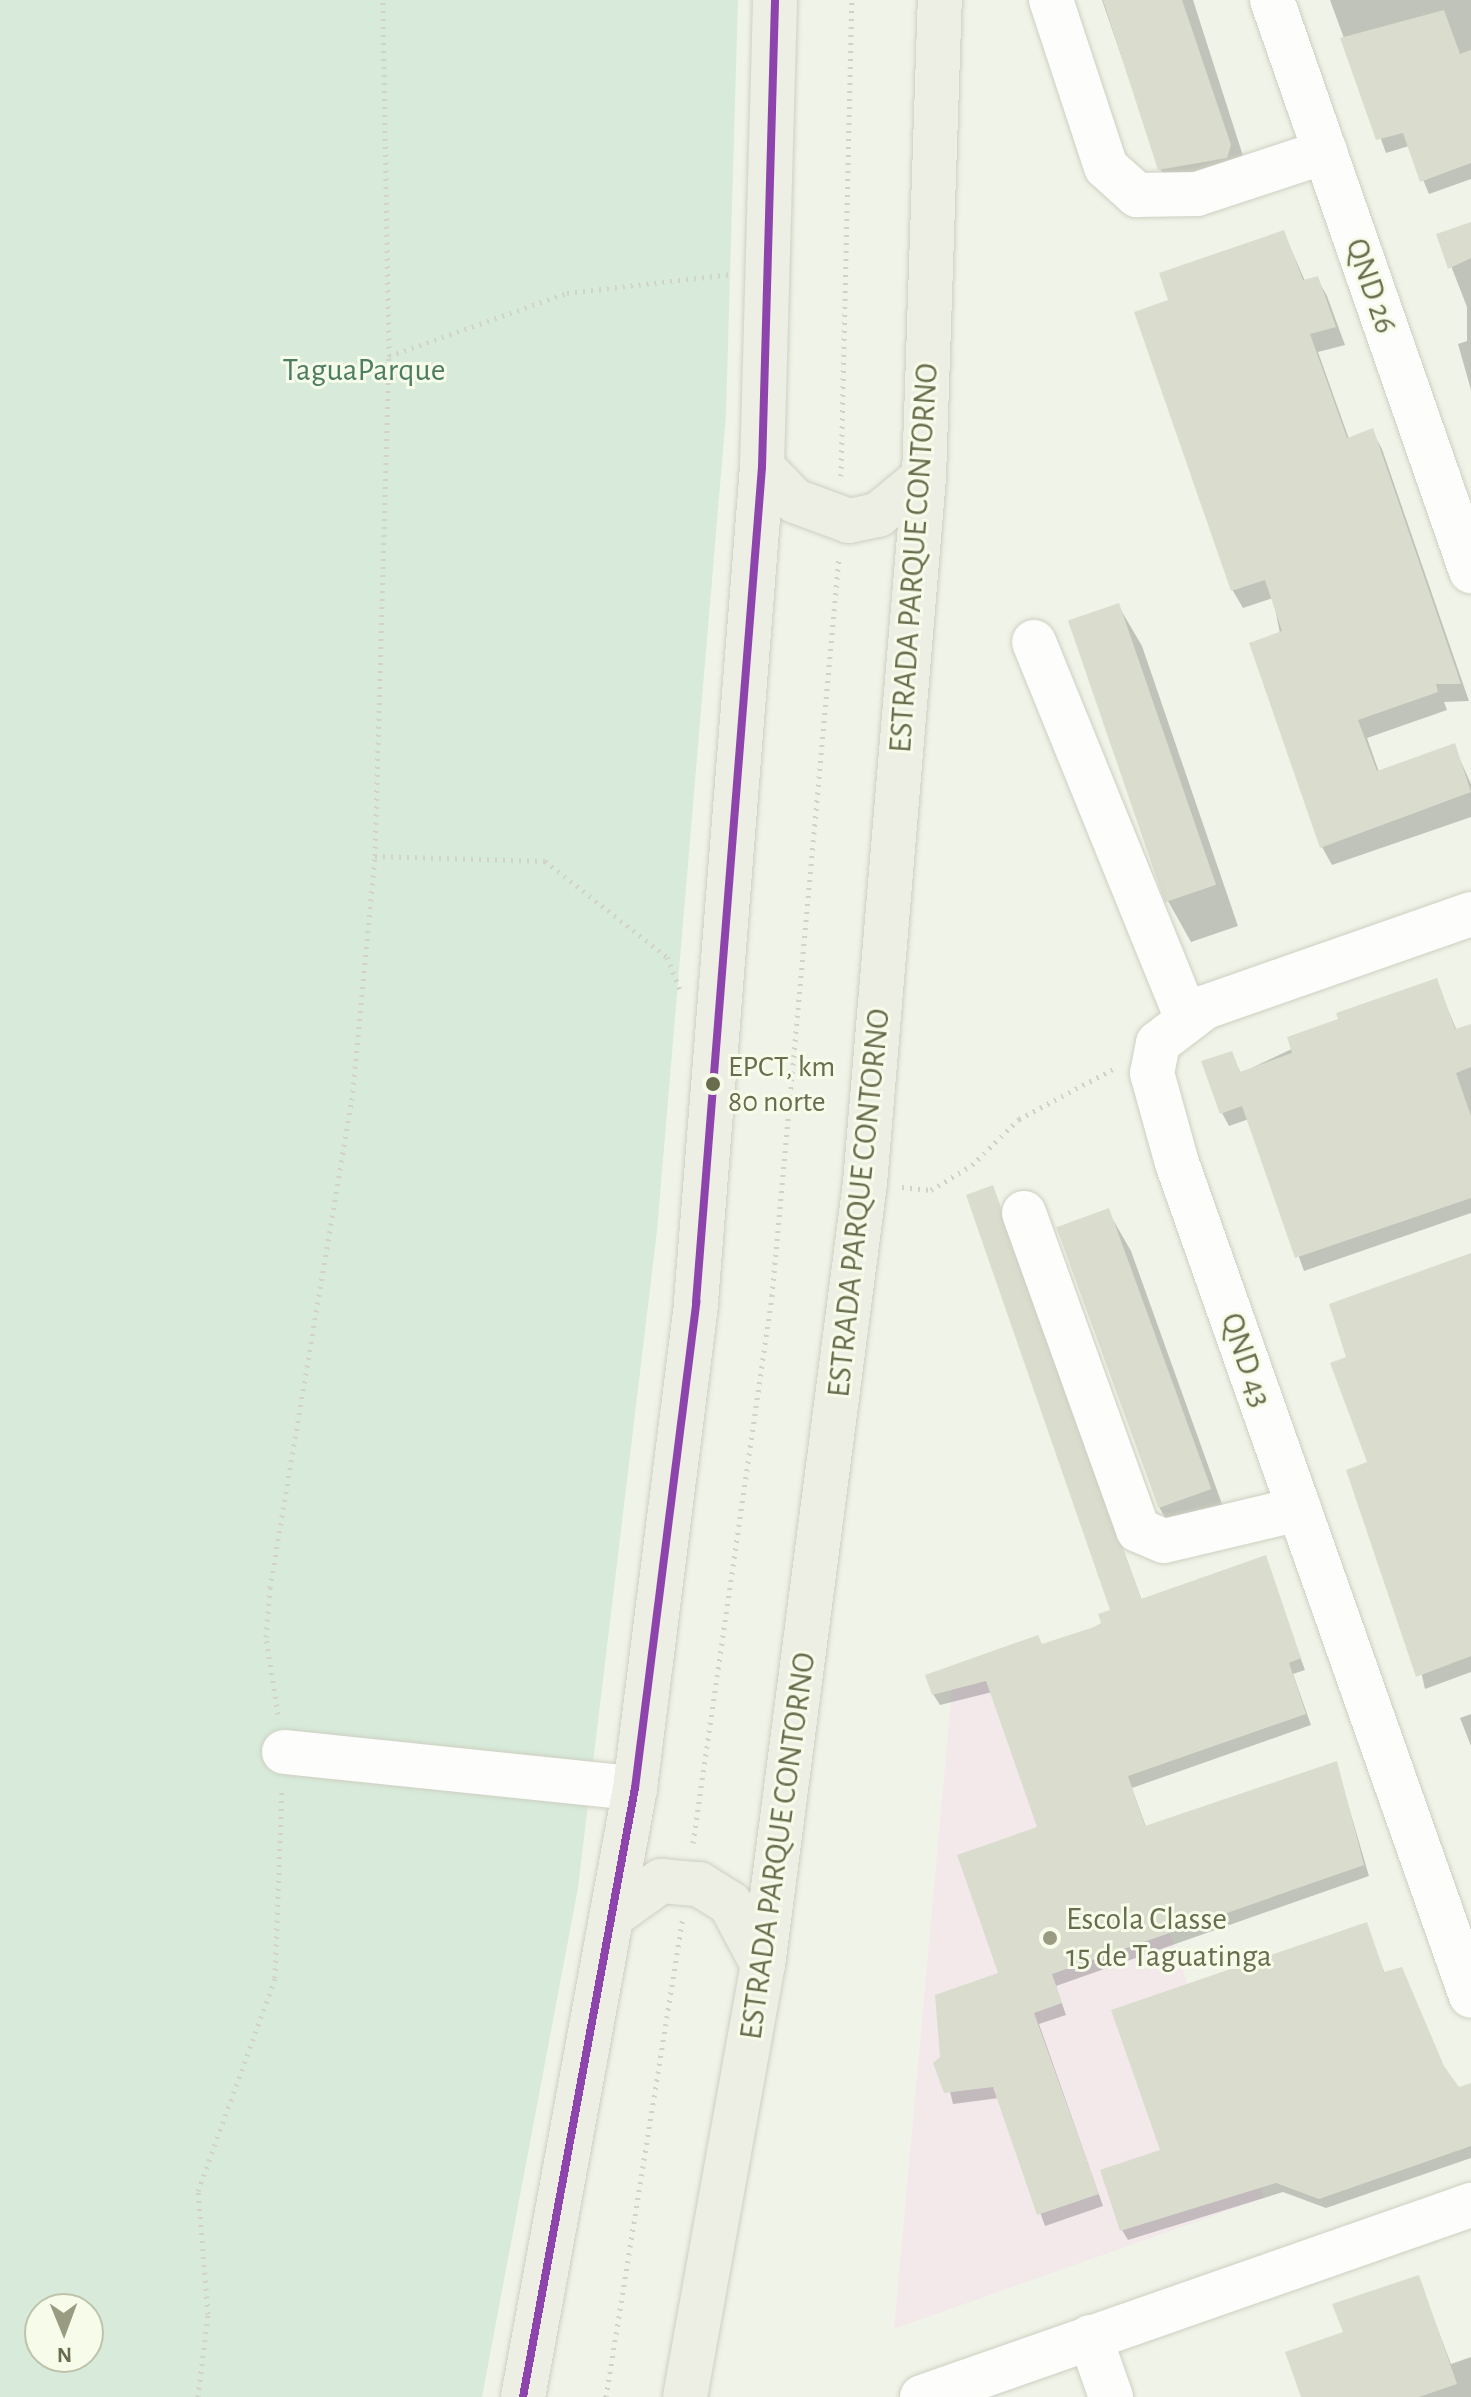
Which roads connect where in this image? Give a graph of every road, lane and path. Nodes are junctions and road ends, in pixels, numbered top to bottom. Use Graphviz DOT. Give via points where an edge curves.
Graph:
graph roads {
  1 [pos="383,0"];
  2 [pos="775,0"];
  3 [pos="1051,0"];
  4 [pos="1272,0"];
  5 [pos="940,3"];
  6 [pos="1325,152"];
  7 [pos="767,273"];
  8 [pos="389,356"];
  9 [pos="762,467"];
  10 [pos="924,477"];
  11 [pos="1471,571"];
  12 [pos="1034,642"];
  13 [pos="375,856"];
  14 [pos="1471,914"];
  15 [pos="721,999"];
  16 [pos="798,1007"];
  17 [pos="1186,1017"];
  18 [pos="1155,1051"];
  19 [pos="865,1183"];
  20 [pos="1024,1213"];
  21 [pos="1299,1509"];
  22 [pos="284,1752"];
  23 [pos="635,1788"];
  24 [pos="688,1881"];
  25 [pos="611,1917"];
  26 [pos="763,1965"];
  27 [pos="1471,1996"];
  28 [pos="1471,2205"];
  29 [pos="1090,2337"];
  30 [pos="689,2395"];
  31 [pos="198,2397"];
  32 [pos="523,2397"];
  33 [pos="606,2397"];
  34 [pos="922,2397"];
  35 [pos="1111,2397"];
  1 -- 8 [label="path"];
  2 -- 7 [label="highway"];
  3 -- 6 [label="street" via="1106,167 1137,195 1197,194"];
  4 -- 6 [label="street, QND 26"];
  5 -- 10 [label="highway, ESTRADA PARQUE CONTORNO"];
  6 -- 11 [label="street, QND 26"];
  7 -- 8 [label="path" via="672,275 567,293"];
  7 -- 9 [label="highway"];
  8 -- 13 [label="path"];
  9 -- 10 [label="highway" via="795,501 849,521 878,515"];
  9 -- 15 [label="highway"];
  10 -- 19 [label="highway, ESTRADA PARQUE CONTORNO"];
  12 -- 17 [label="street"];
  13 -- 15 [label="path" via="545,861 667,957 682,995"];
  13 -- 22 [label="path" via="352,1100 270,1588 266,1637"];
  14 -- 17 [label="street"];
  15 -- 23 [label="highway" via="696,1302"];
  16 -- 24 [label="path" via="772,1296"];
  17 -- 18 [label="street"];
  18 -- 19 [label="path" via="1069,1087 931,1190"];
  18 -- 21 [label="street, QND 43" via="1153,1083 1177,1163"];
  19 -- 26 [label="highway, ESTRADA PARQUE CONTORNO"];
  20 -- 21 [label="street" via="1138,1530 1164,1541"];
  21 -- 27 [label="street, QND 43"];
  22 -- 23 [label="street"];
  22 -- 31 [label="path" via="275,1978 198,2191 208,2314"];
  23 -- 25 [label="highway"];
  24 -- 25 [label="highway" via="661,1881"];
  24 -- 26 [label="highway" via="730,1903"];
  24 -- 33 [label="path"];
  25 -- 32 [label="highway"];
  26 -- 30 [label="highway, ESTRADA PARQUE CONTORNO"];
  28 -- 29 [label="street"];
  29 -- 34 [label="street"];
  29 -- 35 [label="street"];
}
